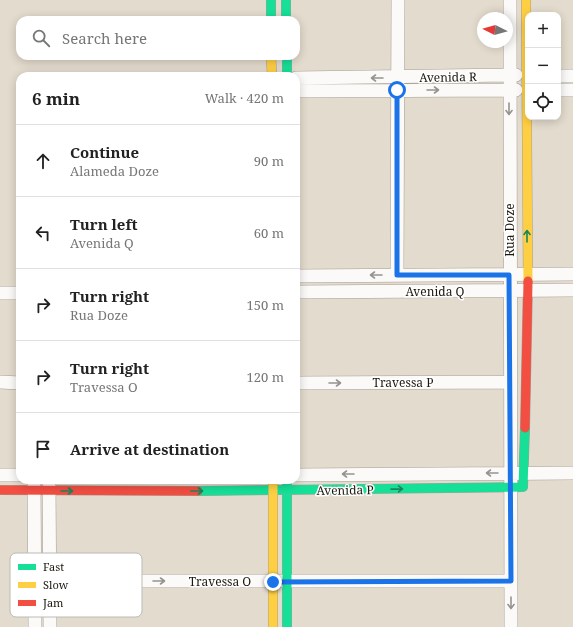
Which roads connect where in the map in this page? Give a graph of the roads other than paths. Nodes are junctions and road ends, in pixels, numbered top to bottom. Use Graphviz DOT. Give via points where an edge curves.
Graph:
graph roads {
  1 [pos="271,0"];
  2 [pos="286,0"];
  3 [pos="398,0"];
  4 [pos="510,0"];
  5 [pos="526,0"];
  6 [pos="271,16"];
  7 [pos="286,16"];
  8 [pos="527,48"];
  9 [pos="271,60"];
  10 [pos="287,60"];
  11 [pos="272,72"];
  12 [pos="287,72"];
  13 [pos="509,75"];
  14 [pos="525,76"];
  15 [pos="561,76"];
  16 [pos="573,76"];
  17 [pos="300,78"];
  18 [pos="397,84"];
  19 [pos="509,90"];
  20 [pos="525,90"];
  21 [pos="561,90"];
  22 [pos="573,90"];
  23 [pos="300,91"];
  24 [pos="527,120"];
  25 [pos="573,274"];
  26 [pos="397,275"];
  27 [pos="509,275"];
  28 [pos="528,275"];
  29 [pos="300,276"];
  30 [pos="528,290"];
  31 [pos="573,290"];
  32 [pos="509,291"];
  33 [pos="300,292"];
  34 [pos="0,293"];
  35 [pos="16,293"];
  36 [pos="0,382"];
  37 [pos="16,382"];
  38 [pos="510,382"];
  39 [pos="300,383"];
  40 [pos="510,473"];
  41 [pos="524,473"];
  42 [pos="573,473"];
  43 [pos="0,475"];
  44 [pos="16,475"];
  45 [pos="300,475"];
  46 [pos="273,484"];
  47 [pos="287,484"];
  48 [pos="34,485"];
  49 [pos="49,485"];
  50 [pos="517,487"];
  51 [pos="0,490"];
  52 [pos="273,491"];
  53 [pos="287,491"];
  54 [pos="34,553"];
  55 [pos="50,553"];
  56 [pos="142,581"];
  57 [pos="511,581"];
  58 [pos="273,582"];
  59 [pos="287,582"];
  60 [pos="35,617"];
  61 [pos="35,627"];
  62 [pos="273,627"];
  63 [pos="287,627"];
  64 [pos="511,627"];
  1 -- 6 [label="street"];
  2 -- 7 [label="street"];
  3 -- 18 [label="street"];
  4 -- 13 [label="street, Rua Doze"];
  5 -- 8 [label="street, Rua Doze"];
  9 -- 11 [label="street"];
  10 -- 12 [label="street"];
  13 -- 14 [label="street, Avenida R"];
  13 -- 18 [label="street, Avenida R"];
  13 -- 19 [label="street, Rua Doze"];
  15 -- 16 [label="street"];
  18 -- 17 [label="street, Avenida R, one-way"];
  18 -- 19 [label="street, Avenida R, one-way"];
  18 -- 23 [label="street, Avenida R"];
  18 -- 26 [label="street"];
  19 -- 20 [label="street, Avenida R"];
  19 -- 27 [label="street, Rua Doze, one-way"];
  21 -- 22 [label="street"];
  28 -- 24 [label="street, Rua Doze, one-way"];
  25 -- 28 [label="street, Avenida Q"];
  26 -- 27 [label="street, Avenida Q"];
  26 -- 29 [label="street, Avenida Q, one-way"];
  27 -- 28 [label="street, Avenida Q"];
  27 -- 32 [label="street, Rua Doze"];
  28 -- 30 [label="street, Rua Doze"];
  30 -- 31 [label="street, Avenida Q"];
  30 -- 32 [label="street, Avenida Q"];
  30 -- 41 [label="street, Rua Doze"];
  32 -- 33 [label="street, Avenida Q"];
  32 -- 38 [label="street, Rua Doze"];
  34 -- 35 [label="street"];
  36 -- 37 [label="street"];
  39 -- 38 [label="street, Travessa P, one-way"];
  38 -- 40 [label="street, Rua Doze"];
  40 -- 41 [label="street, Avenida P"];
  40 -- 45 [label="street, Avenida P, one-way"];
  40 -- 50 [label="street, Rua Doze"];
  41 -- 42 [label="street, Avenida P"];
  41 -- 50 [label="street, Rua Doze"];
  43 -- 44 [label="street"];
  46 -- 52 [label="street"];
  47 -- 53 [label="street"];
  48 -- 49 [label="street, Avenida P"];
  48 -- 51 [label="street, Avenida P"];
  48 -- 54 [label="street"];
  49 -- 52 [label="street, Avenida P, one-way"];
  49 -- 55 [label="street"];
  53 -- 50 [label="street, Avenida P, one-way"];
  50 -- 57 [label="street, Rua Doze"];
  52 -- 53 [label="street, Avenida P"];
  52 -- 58 [label="street"];
  53 -- 59 [label="street"];
  56 -- 58 [label="street, Travessa O, one-way"];
  57 -- 59 [label="street, Travessa O"];
  57 -- 64 [label="street, Rua Doze, one-way"];
  58 -- 59 [label="street, Travessa O"];
  58 -- 62 [label="street"];
  59 -- 63 [label="street"];
  60 -- 61 [label="street"];
}
